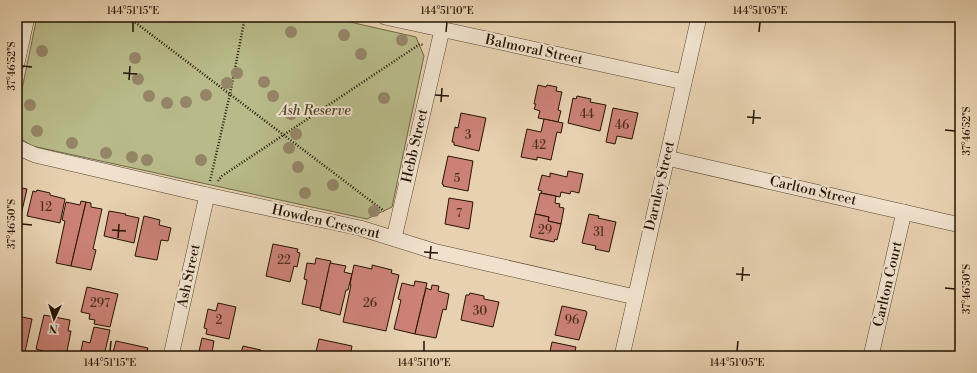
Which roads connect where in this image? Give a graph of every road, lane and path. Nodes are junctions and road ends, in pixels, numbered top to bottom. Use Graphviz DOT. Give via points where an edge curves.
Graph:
graph roads {
  1 [pos="27,17"];
  2 [pos="128,17"];
  3 [pos="245,17"];
  4 [pos="385,17"];
  5 [pos="699,17"];
  6 [pos="442,30"];
  7 [pos="420,44"];
  8 [pos="17,63"];
  9 [pos="684,82"];
  10 [pos="230,94"];
  11 [pos="284,135"];
  12 [pos="17,147"];
  13 [pos="667,158"];
  14 [pos="207,195"];
  15 [pos="381,210"];
  16 [pos="904,212"];
  17 [pos="960,225"];
  18 [pos="394,238"];
  19 [pos="635,297"];
  20 [pos="171,356"];
  21 [pos="622,356"];
  22 [pos="871,356"];
  1 -- 8 [label="street"];
  2 -- 10 [label="path"];
  3 -- 10 [label="path"];
  4 -- 6 [label="street, Balmoral Street"];
  5 -- 9 [label="street, Darnley Street"];
  6 -- 9 [label="street, Balmoral Street"];
  6 -- 18 [label="street, Hebb Street"];
  7 -- 11 [label="path"];
  9 -- 13 [label="street, Darnley Street"];
  10 -- 11 [label="path"];
  10 -- 14 [label="path"];
  11 -- 14 [label="path" via="222,176"];
  11 -- 15 [label="path"];
  12 -- 14 [label="street, Howden Crescent" via="35,155"];
  13 -- 16 [label="street, Carlton Street"];
  13 -- 19 [label="street, Darnley Street"];
  14 -- 18 [label="street, Howden Crescent" via="360,228"];
  14 -- 20 [label="street, Ash Street"];
  16 -- 17 [label="street, Carlton Street"];
  16 -- 22 [label="street, Carlton Court"];
  18 -- 19 [label="street, Howden Crescent" via="433,251"];
  19 -- 21 [label="street, Darnley Street"];
}
